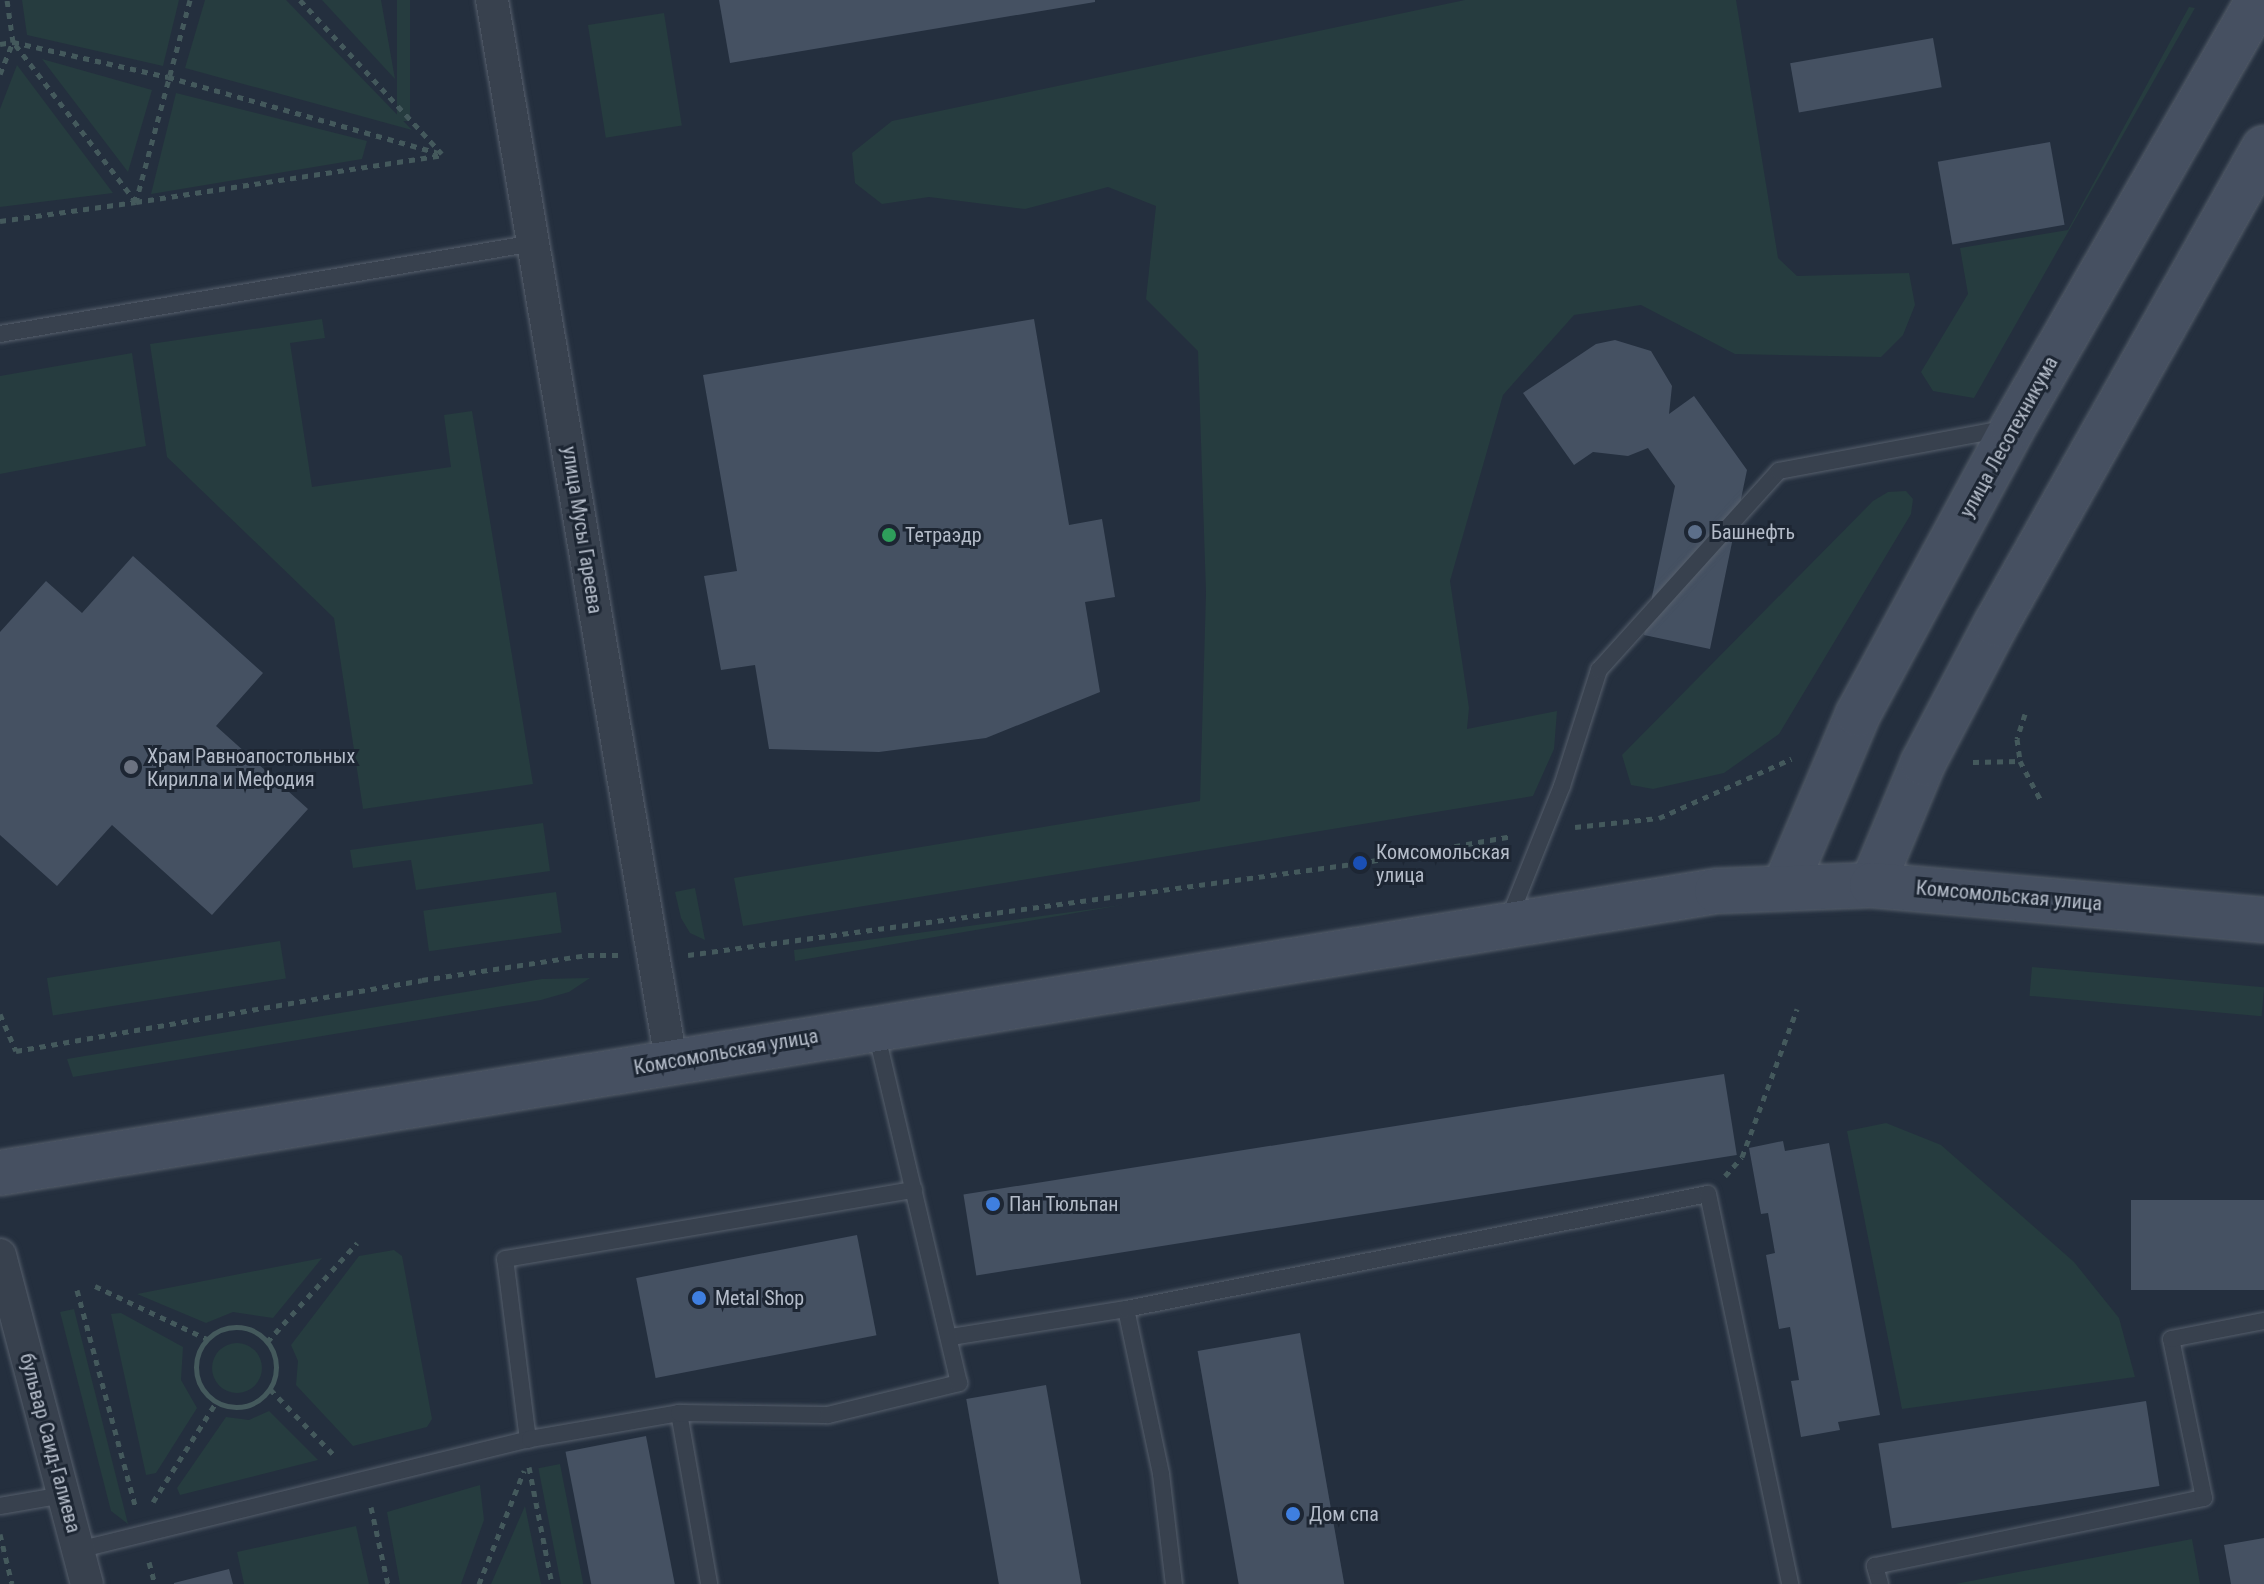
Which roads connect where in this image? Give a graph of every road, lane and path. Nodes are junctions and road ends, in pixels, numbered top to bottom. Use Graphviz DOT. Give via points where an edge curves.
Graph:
graph roads {
  1 [pos="7,0"];
  2 [pos="190,0"];
  3 [pos="300,0"];
  4 [pos="492,0"];
  5 [pos="2259,0"];
  6 [pos="13,42"];
  7 [pos="0,44"];
  8 [pos="0,74"];
  9 [pos="168,77"];
  10 [pos="2264,148"];
  11 [pos="443,155"];
  12 [pos="136,202"];
  13 [pos="0,221"];
  14 [pos="534,243"];
  15 [pos="0,334"];
  16 [pos="2013,427"];
  17 [pos="2025,714"];
  18 [pos="1797,747"];
  19 [pos="2040,799"];
  20 [pos="1545,830"];
  21 [pos="1872,885"];
  22 [pos="1785,886"];
  23 [pos="2264,920"];
  24 [pos="1508,921"];
  25 [pos="653,956"];
  26 [pos="1797,1009"];
  27 [pos="0,1014"];
  28 [pos="875,1027"];
  29 [pos="671,1061"];
  30 [pos="0,1173"];
  31 [pos="914,1190"];
  32 [pos="1708,1194"];
  33 [pos="357,1243"];
  34 [pos="0,1255"];
  35 [pos="95,1286"];
  36 [pos="77,1290"];
  37 [pos="1126,1309"];
  38 [pos="2264,1321"];
  39 [pos="951,1337"];
  40 [pos="207,1339"];
  41 [pos="267,1342"];
  42 [pos="270,1389"];
  43 [pos="217,1401"];
  44 [pos="679,1413"];
  45 [pos="528,1440"];
  46 [pos="344,1465"];
  47 [pos="64,1495"];
  48 [pos="369,1499"];
  49 [pos="0,1506"];
  50 [pos="146,1513"];
  51 [pos="0,1533"];
  52 [pos="142,1534"];
  53 [pos="78,1550"];
  54 [pos="12,1584"];
  55 [pos="87,1584"];
  56 [pos="155,1584"];
  57 [pos="388,1584"];
  58 [pos="479,1584"];
  59 [pos="552,1584"];
  60 [pos="709,1584"];
  61 [pos="1174,1584"];
  62 [pos="1790,1584"];
  63 [pos="1880,1584"];
  1 -- 6 [label="path"];
  2 -- 9 [label="path"];
  3 -- 11 [label="path"];
  4 -- 14 [label="street, улица Мусы Гареева"];
  5 -- 16 [label="main road, улица Лесотехникума"];
  6 -- 7 [label="path"];
  6 -- 8 [label="path"];
  6 -- 9 [label="path"];
  6 -- 12 [label="path"];
  9 -- 11 [label="path"];
  9 -- 12 [label="path"];
  10 -- 21 [label="main road" via="1996,624 1923,763"];
  11 -- 12 [label="path"];
  12 -- 13 [label="path"];
  14 -- 15 [label="lane"];
  14 -- 25 [label="street, улица Мусы Гареева"];
  16 -- 20 [label="lane" via="1779,471 1599,670"];
  16 -- 22 [label="main road, улица Лесотехникума" via="1858,714"];
  17 -- 19 [label="path" via="2017,739 2020,761"];
  18 -- 20 [label="path" via="1790,761 1659,818"];
  20 -- 24 [label="lane"];
  20 -- 25 [label="path" via="1360,863 730,952"];
  21 -- 22 [label="main road, Комсомольская улица"];
  21 -- 23 [label="main road, Комсомольская улица"];
  22 -- 24 [label="main road, Комсомольская улица"];
  24 -- 28 [label="main road, Комсомольская улица"];
  25 -- 27 [label="path" via="573,957 16,1051"];
  25 -- 29 [label="street, улица Мусы Гареева"];
  26 -- 32 [label="path" via="1742,1157"];
  28 -- 29 [label="main road, Комсомольская улица"];
  28 -- 31 [label="lane"];
  29 -- 30 [label="main road, Комсомольская улица"];
  31 -- 39 [label="lane"];
  31 -- 45 [label="lane" via="505,1259"];
  32 -- 37 [label="lane"];
  32 -- 62 [label="lane"];
  33 -- 41 [label="path"];
  34 -- 47 [label="street, бульвар Саид-Галиева"];
  35 -- 40 [label="path"];
  36 -- 52 [label="path"];
  37 -- 39 [label="lane"];
  37 -- 61 [label="lane" via="1161,1474"];
  38 -- 63 [label="lane" via="2171,1339 2204,1498 1875,1566"];
  39 -- 44 [label="lane" via="959,1383 828,1415"];
  40 -- 41 [label="path" via="237,1327"];
  40 -- 43 [label="path" via="197,1373"];
  41 -- 42 [label="path" via="276,1365"];
  42 -- 43 [label="path" via="252,1403 228,1406"];
  42 -- 46 [label="path"];
  43 -- 50 [label="path"];
  44 -- 45 [label="lane"];
  44 -- 60 [label="lane"];
  45 -- 52 [label="lane"];
  47 -- 49 [label="lane"];
  47 -- 53 [label="street, бульвар Саид-Галиева"];
  48 -- 57 [label="path"];
  51 -- 54 [label="path"];
  52 -- 53 [label="lane"];
  52 -- 56 [label="path"];
  53 -- 55 [label="street, бульвар Саид-Галиева"];
  58 -- 59 [label="path" via="528,1461"];
}
